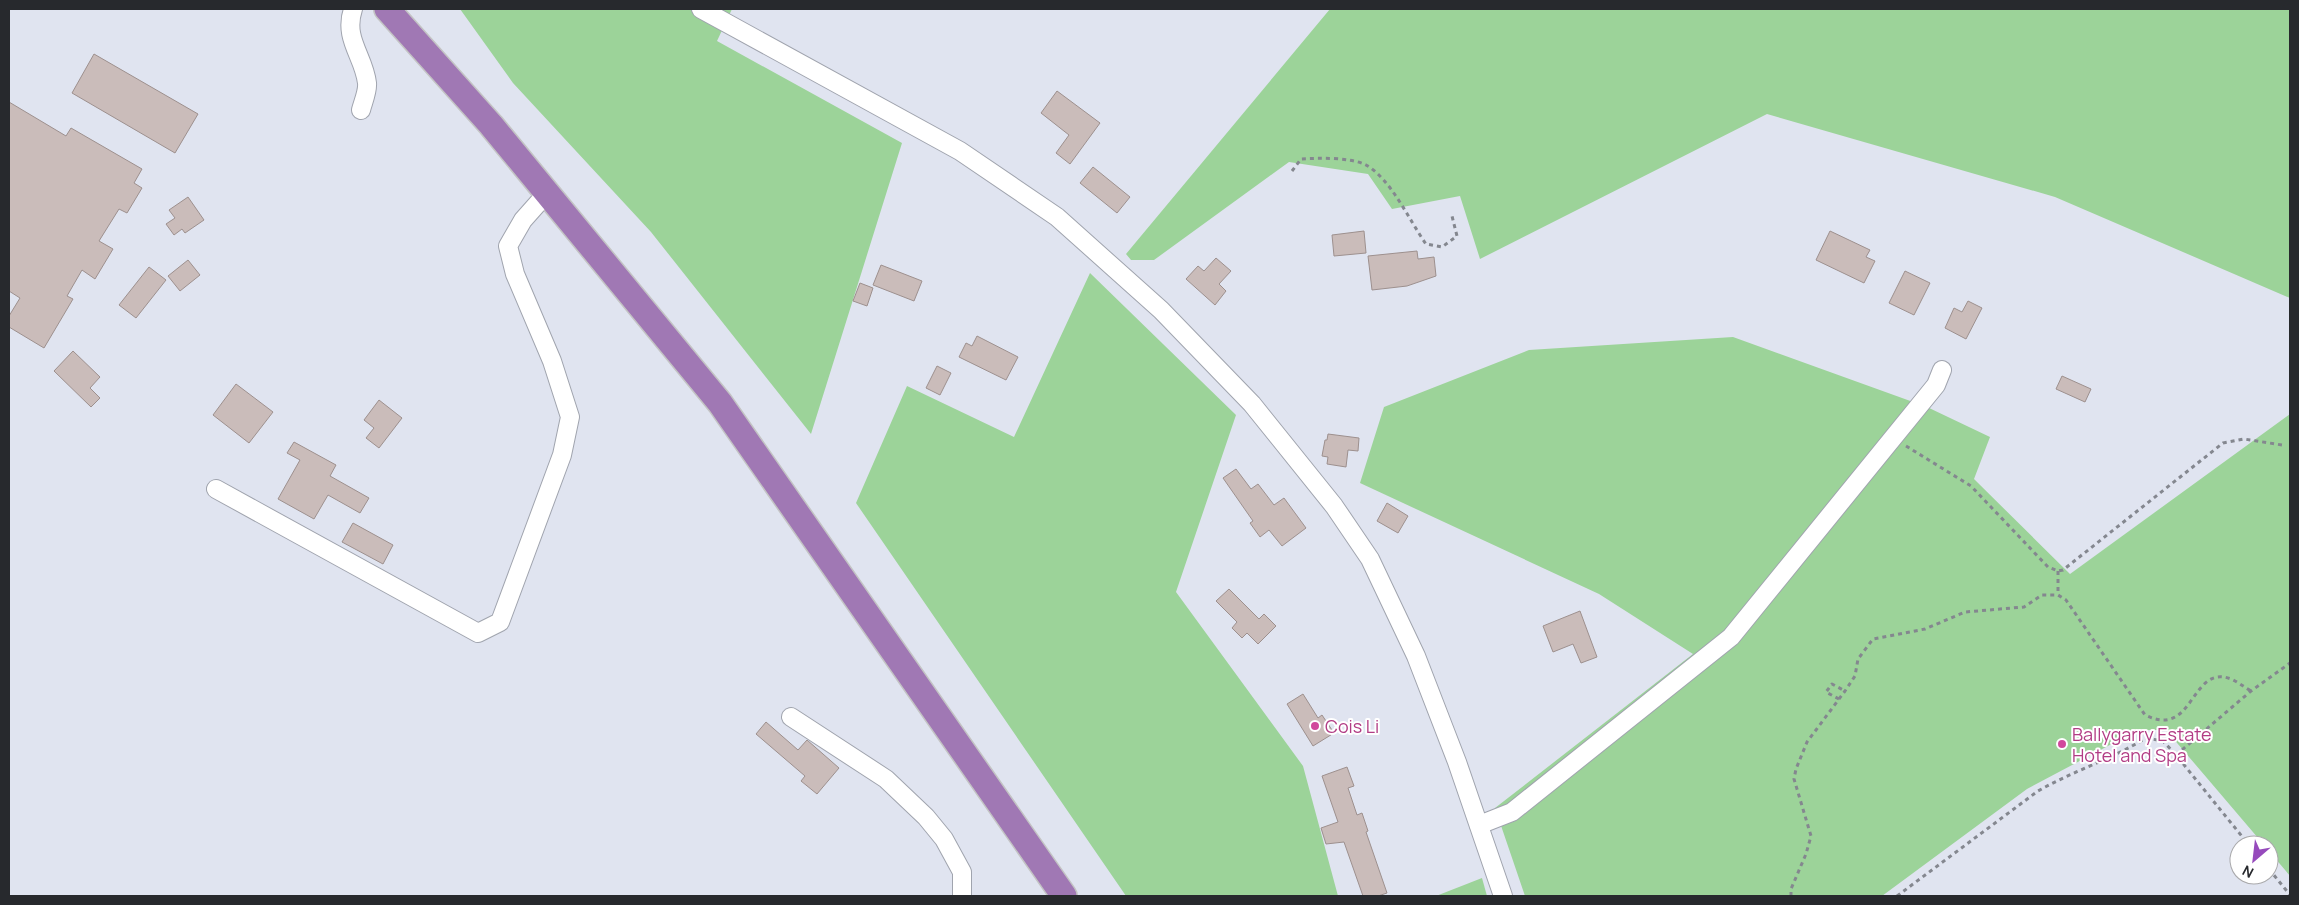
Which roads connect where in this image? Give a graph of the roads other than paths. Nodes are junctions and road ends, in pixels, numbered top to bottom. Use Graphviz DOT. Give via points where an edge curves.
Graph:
graph roads {
  1 [pos="353,9"];
  2 [pos="387,9"];
  3 [pos="701,9"];
  4 [pos="361,110"];
  5 [pos="547,193"];
  6 [pos="1942,370"];
  7 [pos="216,489"];
  8 [pos="791,717"];
  9 [pos="1479,825"];
  10 [pos="962,896"];
  11 [pos="1064,896"];
  12 [pos="1503,896"];
  1 -- 4 [label="street" via="351,42 362,62 367,85"];
  2 -- 5 [label="highway"];
  3 -- 9 [label="street" via="960,152 1057,217 1161,310 1252,404 1334,506 1370,559 1416,656"];
  5 -- 7 [label="street" via="522,220 508,246 515,274 552,361 570,417 562,455 500,622 478,633"];
  5 -- 11 [label="highway" via="720,403"];
  6 -- 9 [label="street" via="1936,385 1731,637 1512,812"];
  8 -- 10 [label="street" via="886,779 926,817 944,839 962,872"];
  9 -- 12 [label="street"];
}
